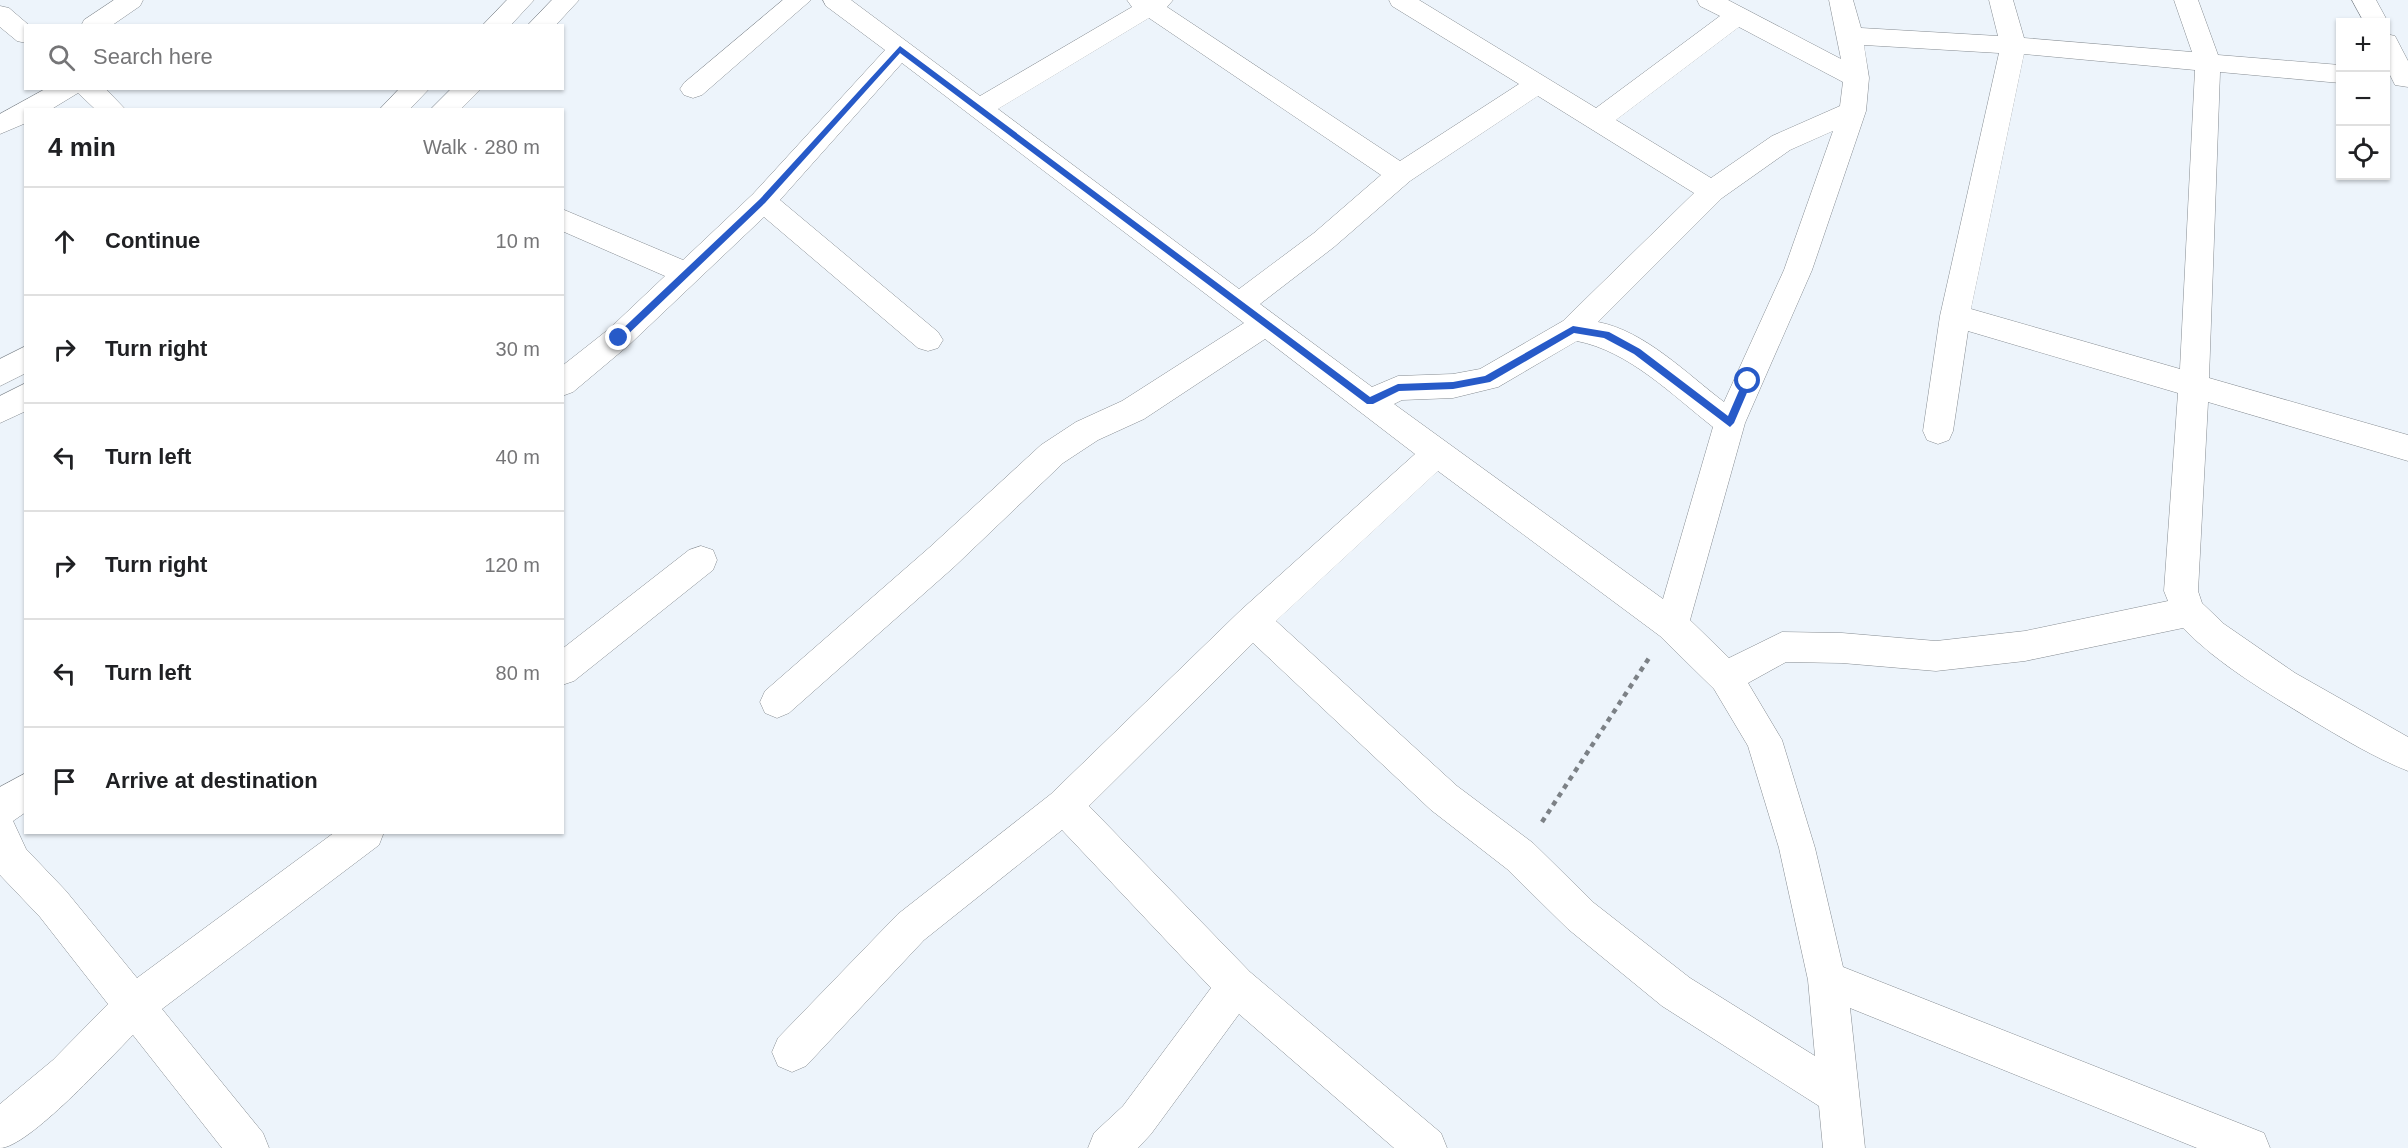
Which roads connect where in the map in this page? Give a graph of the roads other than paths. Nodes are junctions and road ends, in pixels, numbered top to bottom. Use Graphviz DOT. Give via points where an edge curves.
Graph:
graph roads {
  1 [pos="131,0"];
  2 [pos="522,0"];
  3 [pos="567,0"];
  4 [pos="799,0"];
  5 [pos="835,0"];
  6 [pos="1401,0"];
  7 [pos="1709,0"];
  8 [pos="1841,0"];
  9 [pos="2001,0"];
  10 [pos="2186,0"];
  11 [pos="2364,0"];
  12 [pos="1150,2"];
  13 [pos="0,14"];
  14 [pos="1737,16"];
  15 [pos="2374,18"];
  16 [pos="96,24"];
  17 [pos="496,24"];
  18 [pos="541,24"];
  19 [pos="24,33"];
  20 [pos="1850,36"];
  21 [pos="2013,45"];
  22 [pos="900,49"];
  23 [pos="2390,55"];
  24 [pos="2208,62"];
  25 [pos="2336,74"];
  26 [pos="1856,78"];
  27 [pos="2399,79"];
  28 [pos="1538,84"];
  29 [pos="693,89"];
  30 [pos="64,90"];
  31 [pos="90,90"];
  32 [pos="415,90"];
  33 [pos="467,90"];
  34 [pos="31,108"];
  35 [pos="111,108"];
  36 [pos="394,108"];
  37 [pos="446,108"];
  38 [pos="978,109"];
  39 [pos="1853,111"];
  40 [pos="24,112"];
  41 [pos="1597,120"];
  42 [pos="0,125"];
  43 [pos="1400,174"];
  44 [pos="1712,191"];
  45 [pos="763,201"];
  46 [pos="564,220"];
  47 [pos="686,273"];
  48 [pos="1240,304"];
  49 [pos="1955,316"];
  50 [pos="1266,324"];
  51 [pos="1573,329"];
  52 [pos="928,340"];
  53 [pos="24,359"];
  54 [pos="0,374"];
  55 [pos="564,382"];
  56 [pos="2194,386"];
  57 [pos="24,396"];
  58 [pos="1370,402"];
  59 [pos="0,411"];
  60 [pos="1730,423"];
  61 [pos="1938,431"];
  62 [pos="2408,448"];
  63 [pos="1437,453"];
  64 [pos="701,560"];
  65 [pos="2189,612"];
  66 [pos="1253,621"];
  67 [pos="1672,625"];
  68 [pos="564,668"];
  69 [pos="1726,678"];
  70 [pos="777,702"];
  71 [pos="2408,754"];
  72 [pos="24,791"];
  73 [pos="1064,806"];
  74 [pos="0,809"];
  75 [pos="0,834"];
  76 [pos="363,834"];
  77 [pos="1827,980"];
  78 [pos="1236,986"];
  79 [pos="134,1005"];
  80 [pos="792,1052"];
  81 [pos="1839,1095"];
  82 [pos="0,1131"];
  83 [pos="248,1148"];
  84 [pos="1108,1148"];
  85 [pos="1426,1148"];
  86 [pos="1844,1148"];
  87 [pos="2249,1148"];
  1 -- 16 [label="street"];
  2 -- 17 [label="street"];
  3 -- 18 [label="street"];
  4 -- 29 [label="street"];
  5 -- 22 [label="street"];
  6 -- 28 [label="street"];
  7 -- 14 [label="street"];
  8 -- 20 [label="street"];
  9 -- 21 [label="street"];
  10 -- 24 [label="street"];
  11 -- 15 [label="street"];
  12 -- 38 [label="street"];
  12 -- 43 [label="street"];
  13 -- 19 [label="street"];
  14 -- 26 [label="street"];
  14 -- 41 [label="street"];
  20 -- 21 [label="street"];
  20 -- 26 [label="street"];
  21 -- 24 [label="street"];
  21 -- 49 [label="street"];
  22 -- 38 [label="street"];
  22 -- 45 [label="street"];
  23 -- 27 [label="street"];
  24 -- 25 [label="street"];
  24 -- 56 [label="street"];
  26 -- 39 [label="street"];
  28 -- 41 [label="street"];
  28 -- 43 [label="street"];
  30 -- 34 [label="street"];
  31 -- 35 [label="street"];
  32 -- 36 [label="street"];
  33 -- 37 [label="street"];
  38 -- 48 [label="street"];
  39 -- 44 [label="street" via="1781,143"];
  39 -- 60 [label="street" via="1798,270"];
  40 -- 42 [label="street"];
  41 -- 44 [label="street"];
  43 -- 48 [label="street" via="1324,240"];
  44 -- 51 [label="street"];
  45 -- 47 [label="street"];
  45 -- 52 [label="street"];
  46 -- 47 [label="street"];
  47 -- 55 [label="street" via="619,338"];
  48 -- 50 [label="street"];
  49 -- 56 [label="street"];
  49 -- 61 [label="street"];
  50 -- 58 [label="street"];
  50 -- 70 [label="street" via="1133,410 1087,431 1052,454"];
  51 -- 58 [label="street" via="1487,379 1453,386 1398,388"];
  51 -- 60 [label="street" via="1606,335 1637,352"];
  53 -- 54 [label="street"];
  56 -- 62 [label="street"];
  56 -- 65 [label="street" via="2181,591"];
  57 -- 59 [label="street"];
  58 -- 63 [label="street"];
  60 -- 67 [label="street"];
  63 -- 66 [label="street"];
  63 -- 67 [label="street"];
  64 -- 68 [label="street"];
  65 -- 69 [label="street" via="2025,646 1936,656 1782,647"];
  65 -- 71 [label="street" via="2212,635 2283,684"];
  66 -- 73 [label="street"];
  66 -- 81 [label="street" via="1444,798 1520,856 1581,916 1677,992"];
  67 -- 69 [label="street"];
  69 -- 77 [label="street" via="1764,740 1797,848"];
  72 -- 74 [label="street"];
  73 -- 78 [label="street"];
  73 -- 80 [label="street" via="911,927"];
  75 -- 79 [label="street" via="13,862 53,904"];
  76 -- 79 [label="street"];
  77 -- 81 [label="street"];
  77 -- 87 [label="street"];
  78 -- 84 [label="street" via="1137,1120"];
  78 -- 85 [label="street"];
  79 -- 82 [label="street" via="68,1074"];
  79 -- 83 [label="street"];
  81 -- 86 [label="street"];
}
